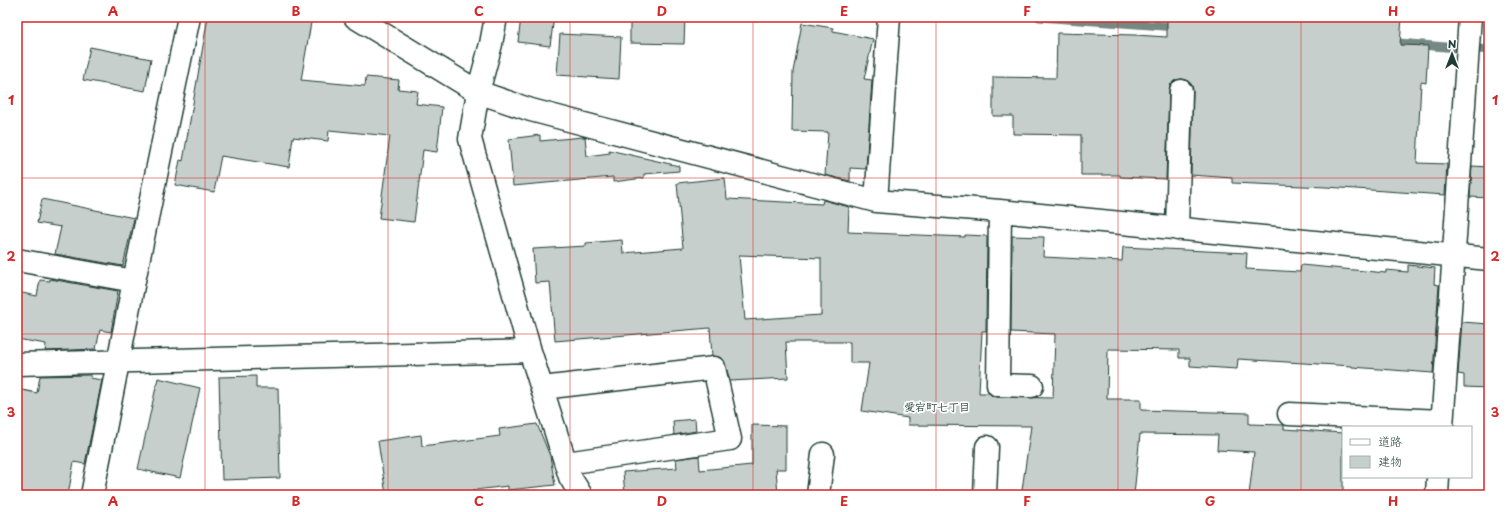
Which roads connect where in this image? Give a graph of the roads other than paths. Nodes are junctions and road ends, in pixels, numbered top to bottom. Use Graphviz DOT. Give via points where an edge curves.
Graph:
graph roads {
  1 [pos="189,17"];
  2 [pos="355,17"];
  3 [pos="496,17"];
  4 [pos="889,17"];
  5 [pos="1470,17"];
  6 [pos="1181,91"];
  7 [pos="478,92"];
  8 [pos="876,201"];
  9 [pos="1000,211"];
  10 [pos="1177,228"];
  11 [pos="1453,256"];
  12 [pos="1489,259"];
  13 [pos="17,260"];
  14 [pos="134,281"];
  15 [pos="530,351"];
  16 [pos="118,361"];
  17 [pos="17,364"];
  18 [pos="1032,386"];
  19 [pos="542,388"];
  20 [pos="1289,414"];
  21 [pos="1442,424"];
  22 [pos="987,447"];
  23 [pos="823,454"];
  24 [pos="566,463"];
  25 [pos="1438,478"];
  26 [pos="92,495"];
  27 [pos="581,495"];
  28 [pos="818,495"];
  29 [pos="985,495"];
  30 [pos="1437,495"];
  1 -- 14 [label="street"];
  2 -- 7 [label="street"];
  3 -- 7 [label="street"];
  4 -- 8 [label="street"];
  5 -- 11 [label="street"];
  6 -- 10 [label="street"];
  7 -- 8 [label="street" via="531,110"];
  7 -- 15 [label="street" via="470,138"];
  8 -- 9 [label="street"];
  9 -- 10 [label="street"];
  9 -- 18 [label="street" via="998,385"];
  10 -- 11 [label="street"];
  11 -- 12 [label="street"];
  11 -- 21 [label="street"];
  13 -- 14 [label="street"];
  14 -- 16 [label="street"];
  15 -- 16 [label="street"];
  15 -- 19 [label="street"];
  16 -- 17 [label="street"];
  16 -- 26 [label="street"];
  19 -- 24 [label="street"];
  19 -- 24 [label="street" via="714,368 730,438"];
  20 -- 21 [label="street"];
  22 -- 29 [label="street"];
  23 -- 28 [label="street"];
  24 -- 27 [label="street" via="570,477"];
  25 -- 30 [label="street"];
}
